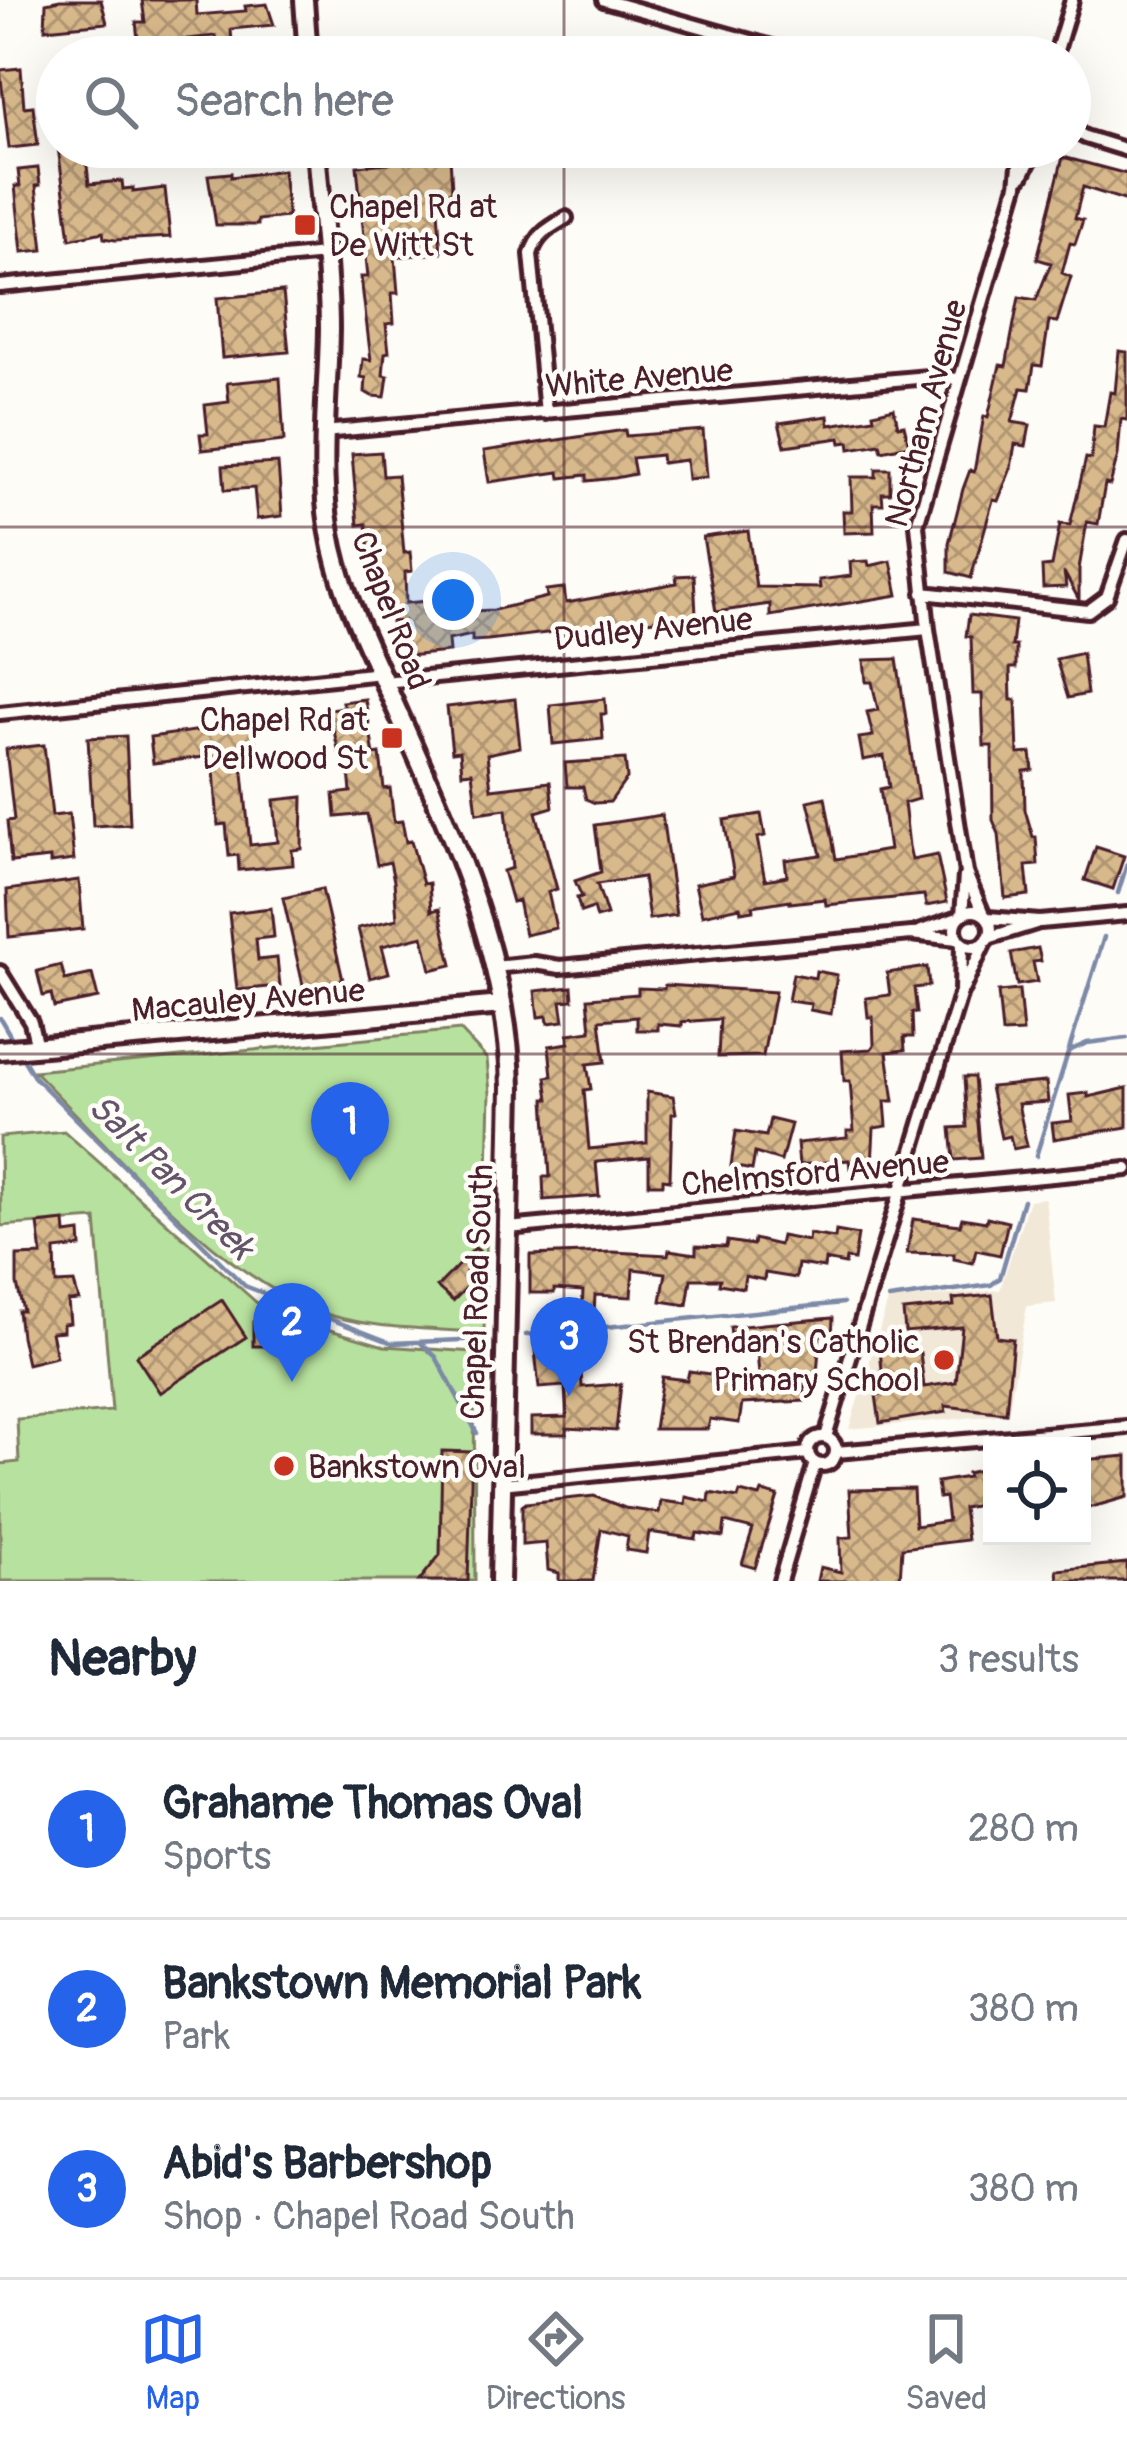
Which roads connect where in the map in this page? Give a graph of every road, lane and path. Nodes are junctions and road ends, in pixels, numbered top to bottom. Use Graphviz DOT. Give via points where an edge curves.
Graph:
graph roads {
  1 [pos="304,0"];
  2 [pos="604,0"];
  3 [pos="1072,0"];
  4 [pos="307,36"];
  5 [pos="733,36"];
  6 [pos="1061,36"];
  7 [pos="1091,139"];
  8 [pos="1127,150"];
  9 [pos="318,168"];
  10 [pos="1019,168"];
  11 [pos="1026,168"];
  12 [pos="1017,184"];
  13 [pos="566,218"];
  14 [pos="324,254"];
  15 [pos="0,286"];
  16 [pos="959,379"];
  17 [pos="546,413"];
  18 [pos="323,433"];
  19 [pos="1127,540"];
  20 [pos="923,593"];
  21 [pos="928,629"];
  22 [pos="382,678"];
  23 [pos="0,713"];
  24 [pos="966,873"];
  25 [pos="1127,914"];
  26 [pos="960,916"];
  27 [pos="986,916"];
  28 [pos="1040,922"];
  29 [pos="911,934"];
  30 [pos="987,940"];
  31 [pos="960,941"];
  32 [pos="494,967"];
  33 [pos="0,972"];
  34 [pos="961,992"];
  35 [pos="502,1005"];
  36 [pos="38,1047"];
  37 [pos="1,1050"];
  38 [pos="1127,1169"];
  39 [pos="900,1191"];
  40 [pos="508,1228"];
  41 [pos="1127,1426"];
  42 [pos="826,1437"];
  43 [pos="836,1452"];
  44 [pos="811,1458"];
  45 [pos="501,1484"];
  46 [pos="500,1581"];
  47 [pos="780,1581"];
  1 -- 4 [label="main road"];
  2 -- 5 [label="street"];
  3 -- 6 [label="street"];
  7 -- 8 [label="street"];
  9 -- 14 [label="main road, Chapel Road"];
  10 -- 12 [label="street, Northam Avenue"];
  11 -- 12 [label="street, Northam Avenue"];
  12 -- 16 [label="street, Northam Avenue"];
  13 -- 17 [label="street" via="546,229 531,254"];
  14 -- 15 [label="street"];
  14 -- 18 [label="main road, Chapel Road"];
  16 -- 17 [label="street, White Avenue"];
  16 -- 20 [label="street, Northam Avenue" via="916,525"];
  17 -- 18 [label="street, White Avenue"];
  18 -- 22 [label="main road, Chapel Road" via="332,544"];
  19 -- 20 [label="street" via="1107,597 1088,611"];
  20 -- 21 [label="street, Northam Avenue"];
  21 -- 22 [label="street, Dudley Avenue"];
  21 -- 24 [label="street, Northam Avenue"];
  22 -- 23 [label="street, Dudley Avenue"];
  22 -- 32 [label="main road, Chapel Road"];
  24 -- 26 [label="street, Northam Avenue"];
  24 -- 27 [label="street, Northam Avenue"];
  25 -- 28 [label="street"];
  26 -- 27 [label="street"];
  26 -- 29 [label="street"];
  26 -- 31 [label="street"];
  27 -- 28 [label="street"];
  27 -- 30 [label="street"];
  28 -- 30 [label="street"];
  29 -- 31 [label="street"];
  29 -- 32 [label="street"];
  30 -- 31 [label="street"];
  30 -- 34 [label="street"];
  31 -- 34 [label="street"];
  32 -- 35 [label="main road, Chapel Road"];
  33 -- 36 [label="street"];
  34 -- 39 [label="street"];
  35 -- 36 [label="main road, Macauley Avenue"];
  35 -- 40 [label="main road, Chapel Road South" via="511,1073"];
  36 -- 37 [label="main road, Macauley Avenue"];
  38 -- 39 [label="street, Chelmsford Avenue"];
  39 -- 40 [label="street, Chelmsford Avenue"];
  39 -- 42 [label="street"];
  40 -- 45 [label="main road, Chapel Road South"];
  41 -- 43 [label="street"];
  42 -- 43 [label="street"];
  42 -- 44 [label="street" via="814,1438"];
  43 -- 44 [label="street" via="829,1463"];
  44 -- 45 [label="street"];
  44 -- 47 [label="street"];
  45 -- 46 [label="main road, Chapel Road South"];
}
